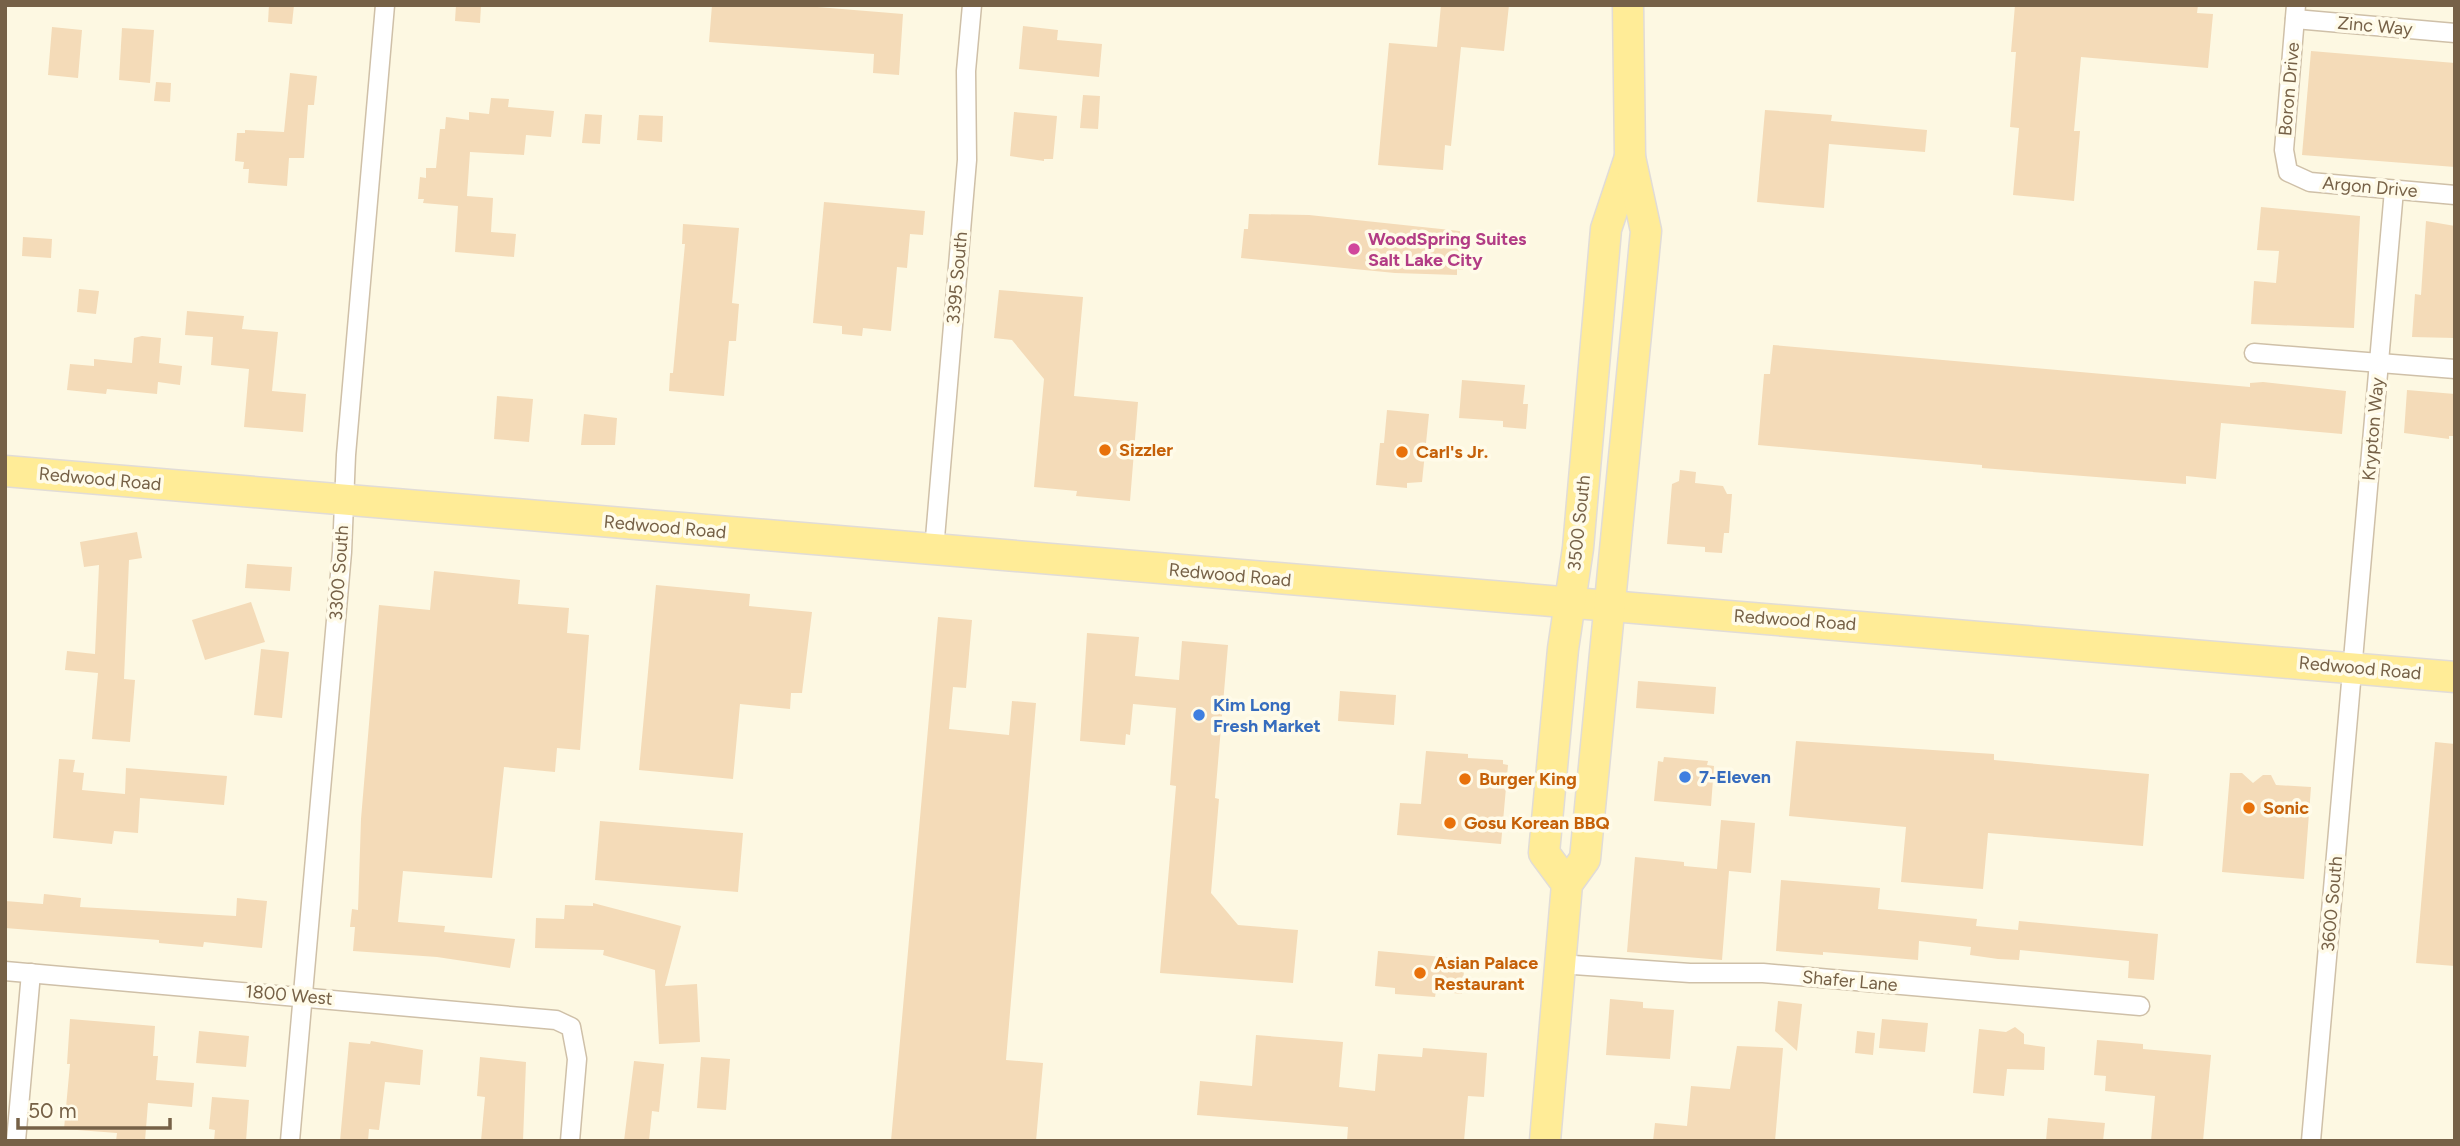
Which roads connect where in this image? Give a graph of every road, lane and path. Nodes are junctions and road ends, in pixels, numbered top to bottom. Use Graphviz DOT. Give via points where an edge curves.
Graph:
graph roads {
  1 [pos="384,5"];
  2 [pos="972,5"];
  3 [pos="1628,5"];
  4 [pos="2295,12"];
  5 [pos="2455,33"];
  6 [pos="1630,157"];
  7 [pos="2288,172"];
  8 [pos="2393,190"];
  9 [pos="2455,195"];
  10 [pos="2254,353"];
  11 [pos="2379,363"];
  12 [pos="2455,369"];
  13 [pos="5,471"];
  14 [pos="344,499"];
  15 [pos="934,550"];
  16 [pos="1569,604"];
  17 [pos="1610,607"];
  18 [pos="2353,668"];
  19 [pos="2455,677"];
  20 [pos="1567,884"];
  21 [pos="1559,964"];
  22 [pos="5,971"];
  23 [pos="31,973"];
  24 [pos="303,997"];
  25 [pos="2140,1006"];
  26 [pos="16,1141"];
  27 [pos="290,1141"];
  28 [pos="570,1141"];
  29 [pos="1545,1141"];
  30 [pos="2311,1141"];
  1 -- 14 [label="street, 3300 South"];
  2 -- 15 [label="street, 3395 South" via="966,71 967,160"];
  3 -- 6 [label="main road, 3500 South"];
  4 -- 5 [label="street, Zinc Way"];
  4 -- 7 [label="street, Boron Drive" via="2284,150"];
  6 -- 16 [label="main road, 3500 South" via="1606,229"];
  6 -- 17 [label="main road, 3500 South" via="1646,231"];
  7 -- 8 [label="street, Argon Drive" via="2310,182"];
  8 -- 9 [label="street, Argon Drive"];
  8 -- 11 [label="street, Krypton Way"];
  10 -- 11 [label="street"];
  11 -- 12 [label="street"];
  11 -- 18 [label="street, Krypton Way"];
  13 -- 14 [label="main road, Redwood Road"];
  14 -- 15 [label="main road, Redwood Road"];
  14 -- 24 [label="street, 3300 South"];
  15 -- 16 [label="main road, Redwood Road"];
  16 -- 17 [label="main road, Redwood Road"];
  16 -- 20 [label="main road, 3500 South" via="1544,853"];
  17 -- 18 [label="main road, Redwood Road"];
  17 -- 20 [label="main road, 3500 South" via="1585,859"];
  18 -- 19 [label="main road, Redwood Road"];
  18 -- 30 [label="street, 3600 South"];
  20 -- 21 [label="main road, 3500 South"];
  21 -- 25 [label="street, Shafer Lane" via="1763,974"];
  21 -- 29 [label="main road, 3500 South"];
  22 -- 23 [label="street, 1800 West"];
  23 -- 24 [label="street, 1800 West"];
  23 -- 26 [label="street"];
  24 -- 27 [label="street, 3300 South"];
  24 -- 28 [label="street, 1800 West" via="541,1017 571,1027 577,1059"];
}
